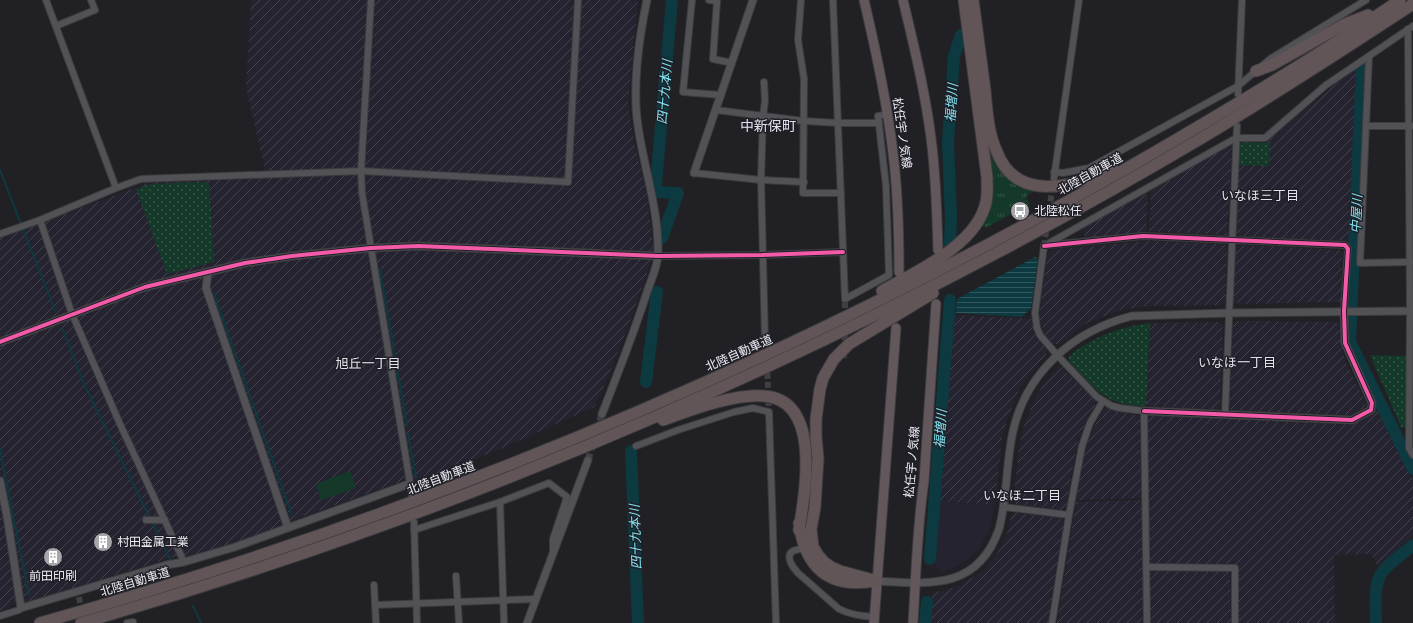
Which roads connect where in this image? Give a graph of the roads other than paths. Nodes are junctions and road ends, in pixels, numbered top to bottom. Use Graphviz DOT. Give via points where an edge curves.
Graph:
graph roads {
  1 [pos="46,0"];
  2 [pos="91,0"];
  3 [pos="371,0"];
  4 [pos="578,0"];
  5 [pos="647,0"];
  6 [pos="692,0"];
  7 [pos="709,0"];
  8 [pos="753,0"];
  9 [pos="801,0"];
  10 [pos="833,0"];
  11 [pos="864,0"];
  12 [pos="904,0"];
  13 [pos="1080,0"];
  14 [pos="1242,0"];
  15 [pos="1366,0"];
  16 [pos="1400,0"];
  17 [pos="966,1"];
  18 [pos="1413,4"];
  19 [pos="1388,8"];
  20 [pos="56,26"];
  21 [pos="1411,28"];
  22 [pos="1369,56"];
  23 [pos="732,64"];
  24 [pos="1256,71"];
  25 [pos="764,82"];
  26 [pos="1271,83"];
  27 [pos="1238,86"];
  28 [pos="1238,94"];
  29 [pos="721,95"];
  30 [pos="716,110"];
  31 [pos="888,114"];
  32 [pos="762,116"];
  33 [pos="804,121"];
  34 [pos="838,123"];
  35 [pos="879,123"];
  36 [pos="1237,126"];
  37 [pos="1366,126"];
  38 [pos="1411,126"];
  39 [pos="1236,138"];
  40 [pos="361,171"];
  41 [pos="694,173"];
  42 [pos="761,180"];
  43 [pos="804,182"];
  44 [pos="116,188"];
  45 [pos="841,193"];
  46 [pos="40,220"];
  47 [pos="0,234"];
  48 [pos="1232,240"];
  49 [pos="1010,245"];
  50 [pos="1044,246"];
  51 [pos="371,248"];
  52 [pos="938,250"];
  53 [pos="843,252"];
  54 [pos="762,255"];
  55 [pos="658,256"];
  56 [pos="1411,262"];
  57 [pos="208,272"];
  58 [pos="898,272"];
  59 [pos="936,304"];
  60 [pos="1346,311"];
  61 [pos="1412,311"];
  62 [pos="1229,313"];
  63 [pos="72,314"];
  64 [pos="896,328"];
  65 [pos="765,339"];
  66 [pos="0,342"];
  67 [pos="790,344"];
  68 [pos="1057,355"];
  69 [pos="1411,362"];
  70 [pos="1103,401"];
  71 [pos="1144,411"];
  72 [pos="602,414"];
  73 [pos="1225,414"];
  74 [pos="636,446"];
  75 [pos="1413,455"];
  76 [pos="588,460"];
  77 [pos="543,464"];
  78 [pos="0,481"];
  79 [pos="409,484"];
  80 [pos="412,495"];
  81 [pos="500,502"];
  82 [pos="1003,507"];
  83 [pos="1069,515"];
  84 [pos="146,520"];
  85 [pos="162,520"];
  86 [pos="414,522"];
  87 [pos="288,528"];
  88 [pos="805,529"];
  89 [pos="414,530"];
  90 [pos="804,549"];
  91 [pos="553,553"];
  92 [pos="184,562"];
  93 [pos="1147,567"];
  94 [pos="456,576"];
  95 [pos="878,581"];
  96 [pos="915,583"];
  97 [pos="374,585"];
  98 [pos="536,598"];
  99 [pos="503,600"];
  100 [pos="457,601"];
  101 [pos="416,603"];
  102 [pos="375,605"];
  103 [pos="22,608"];
  104 [pos="0,616"];
  105 [pos="874,620"];
  106 [pos="40,623"];
  107 [pos="81,623"];
  108 [pos="127,623"];
  109 [pos="133,623"];
  110 [pos="376,623"];
  111 [pos="417,623"];
  112 [pos="459,623"];
  113 [pos="504,623"];
  114 [pos="527,623"];
  115 [pos="776,623"];
  116 [pos="912,623"];
  117 [pos="1052,623"];
  118 [pos="1147,623"];
  119 [pos="1235,623"];
  1 -- 20 [label="street"];
  2 -- 20 [label="street" via="95,10"];
  3 -- 40 [label="street"];
  4 -- 40 [label="street" via="568,182"];
  5 -- 55 [label="street" via="640,41 636,104 651,187"];
  6 -- 29 [label="street" via="683,92"];
  7 -- 23 [label="street" via="717,1 713,59"];
  8 -- 23 [label="street"];
  9 -- 33 [label="street" via="798,40 804,79"];
  10 -- 34 [label="street"];
  11 -- 31 [label="main road, 松任宇ノ気線"];
  12 -- 52 [label="main road" via="931,138"];
  13 -- 27 [label="street" via="1054,175 1088,168"];
  14 -- 27 [label="street"];
  15 -- 24 [label="street" via="1270,59"];
  16 -- 19 [label="highway, 北陸自動車道"];
  17 -- 26 [label="highway" via="990,131 997,154 1010,172 1019,179 1039,186 1059,187 1098,176 1147,152"];
  17 -- 67 [label="highway" via="987,177 986,202 978,221 965,237 943,255"];
  18 -- 49 [label="highway, 北陸自動車道" via="1200,139"];
  19 -- 24 [label="highway" via="1345,24 1272,65"];
  19 -- 26 [label="highway, 北陸自動車道"];
  20 -- 44 [label="street"];
  21 -- 22 [label="street"];
  21 -- 38 [label="street"];
  22 -- 37 [label="street"];
  22 -- 39 [label="street" via="1326,85 1265,138"];
  23 -- 29 [label="street"];
  24 -- 27 [label="street"];
  25 -- 32 [label="street" via="765,101"];
  26 -- 67 [label="highway, 北陸自動車道" via="1026,225"];
  27 -- 28 [label="street"];
  29 -- 30 [label="street"];
  30 -- 32 [label="street"];
  30 -- 41 [label="street"];
  31 -- 35 [label="street" via="878,116"];
  31 -- 58 [label="main road, 松任宇ノ気線" via="897,192"];
  32 -- 33 [label="street"];
  32 -- 42 [label="street"];
  33 -- 34 [label="street"];
  33 -- 43 [label="street"];
  34 -- 35 [label="street"];
  34 -- 45 [label="street"];
  35 -- 53 [label="street" via="886,186 889,275 845,299"];
  36 -- 39 [label="street"];
  37 -- 38 [label="street"];
  37 -- 56 [label="street" via="1360,263"];
  38 -- 56 [label="street"];
  39 -- 48 [label="street"];
  39 -- 50 [label="street"];
  40 -- 44 [label="street" via="141,179"];
  40 -- 51 [label="street"];
  41 -- 42 [label="street"];
  42 -- 43 [label="street"];
  42 -- 54 [label="street"];
  43 -- 45 [label="street" via="803,193"];
  44 -- 46 [label="street"];
  45 -- 53 [label="street"];
  46 -- 47 [label="street"];
  46 -- 63 [label="street"];
  48 -- 50 [label="street" via="1143,236"];
  48 -- 60 [label="street" via="1345,245 1348,249"];
  48 -- 62 [label="street"];
  49 -- 77 [label="highway, 北陸自動車道" via="782,360"];
  49 -- 88 [label="highway" via="860,337 834,359 820,389 816,419 818,458 815,507"];
  50 -- 68 [label="street" via="1035,318 1040,335"];
  51 -- 55 [label="street" via="418,246"];
  51 -- 57 [label="street" via="292,256"];
  51 -- 79 [label="street"];
  53 -- 54 [label="street"];
  54 -- 55 [label="street"];
  54 -- 65 [label="street"];
  55 -- 72 [label="street"];
  56 -- 61 [label="street"];
  57 -- 63 [label="street" via="145,287"];
  57 -- 87 [label="street" via="206,288"];
  59 -- 96 [label="main road, 松任宇ノ気線"];
  60 -- 61 [label="street"];
  60 -- 62 [label="street"];
  60 -- 73 [label="street" via="1345,343 1372,403 1371,410 1352,420"];
  61 -- 69 [label="street"];
  62 -- 68 [label="street" via="1132,316 1106,324 1082,336"];
  62 -- 73 [label="street"];
  63 -- 66 [label="street"];
  63 -- 85 [label="street"];
  64 -- 95 [label="main road"];
  67 -- 106 [label="highway, 北陸自動車道" via="600,429 428,497 231,565"];
  68 -- 70 [label="street" via="1091,392"];
  68 -- 82 [label="street" via="1035,381 1018,416 1010,445"];
  69 -- 75 [label="street" via="1409,448"];
  70 -- 71 [label="street" via="1120,408"];
  70 -- 83 [label="street" via="1083,440"];
  71 -- 73 [label="street"];
  71 -- 93 [label="street"];
  74 -- 115 [label="street" via="734,412 753,408 769,412"];
  76 -- 91 [label="street"];
  77 -- 88 [label="highway" via="716,403 746,396 773,397 788,406 799,419 804,438 796,507"];
  77 -- 107 [label="highway, 北陸自動車道" via="307,551"];
  78 -- 103 [label="street"];
  79 -- 80 [label="street"];
  79 -- 87 [label="street"];
  81 -- 89 [label="street"];
  81 -- 91 [label="street" via="549,483 567,497 553,539"];
  81 -- 99 [label="street"];
  82 -- 83 [label="street"];
  82 -- 96 [label="street" via="999,530 993,544 972,569 951,580"];
  83 -- 117 [label="street"];
  84 -- 85 [label="street"];
  85 -- 92 [label="street"];
  86 -- 89 [label="street"];
  87 -- 92 [label="street"];
  88 -- 90 [label="highway"];
  88 -- 95 [label="highway" via="818,555 831,567 840,572"];
  89 -- 101 [label="street"];
  90 -- 95 [label="highway" via="814,565 838,580 861,584"];
  90 -- 105 [label="street" via="796,549 790,556 789,561 798,573 839,609"];
  91 -- 98 [label="street"];
  92 -- 103 [label="street" via="166,565 78,595"];
  93 -- 118 [label="street"];
  93 -- 119 [label="street" via="1235,568"];
  94 -- 100 [label="street"];
  95 -- 96 [label="street"];
  95 -- 105 [label="main road"];
  96 -- 116 [label="main road, 松任宇ノ気線"];
  97 -- 102 [label="street"];
  98 -- 99 [label="street"];
  98 -- 114 [label="street"];
  99 -- 100 [label="street"];
  99 -- 113 [label="street"];
  100 -- 101 [label="street"];
  100 -- 112 [label="street"];
  101 -- 102 [label="street"];
  101 -- 111 [label="street"];
  102 -- 110 [label="street"];
  103 -- 104 [label="street"];
  108 -- 109 [label="street"];
}
